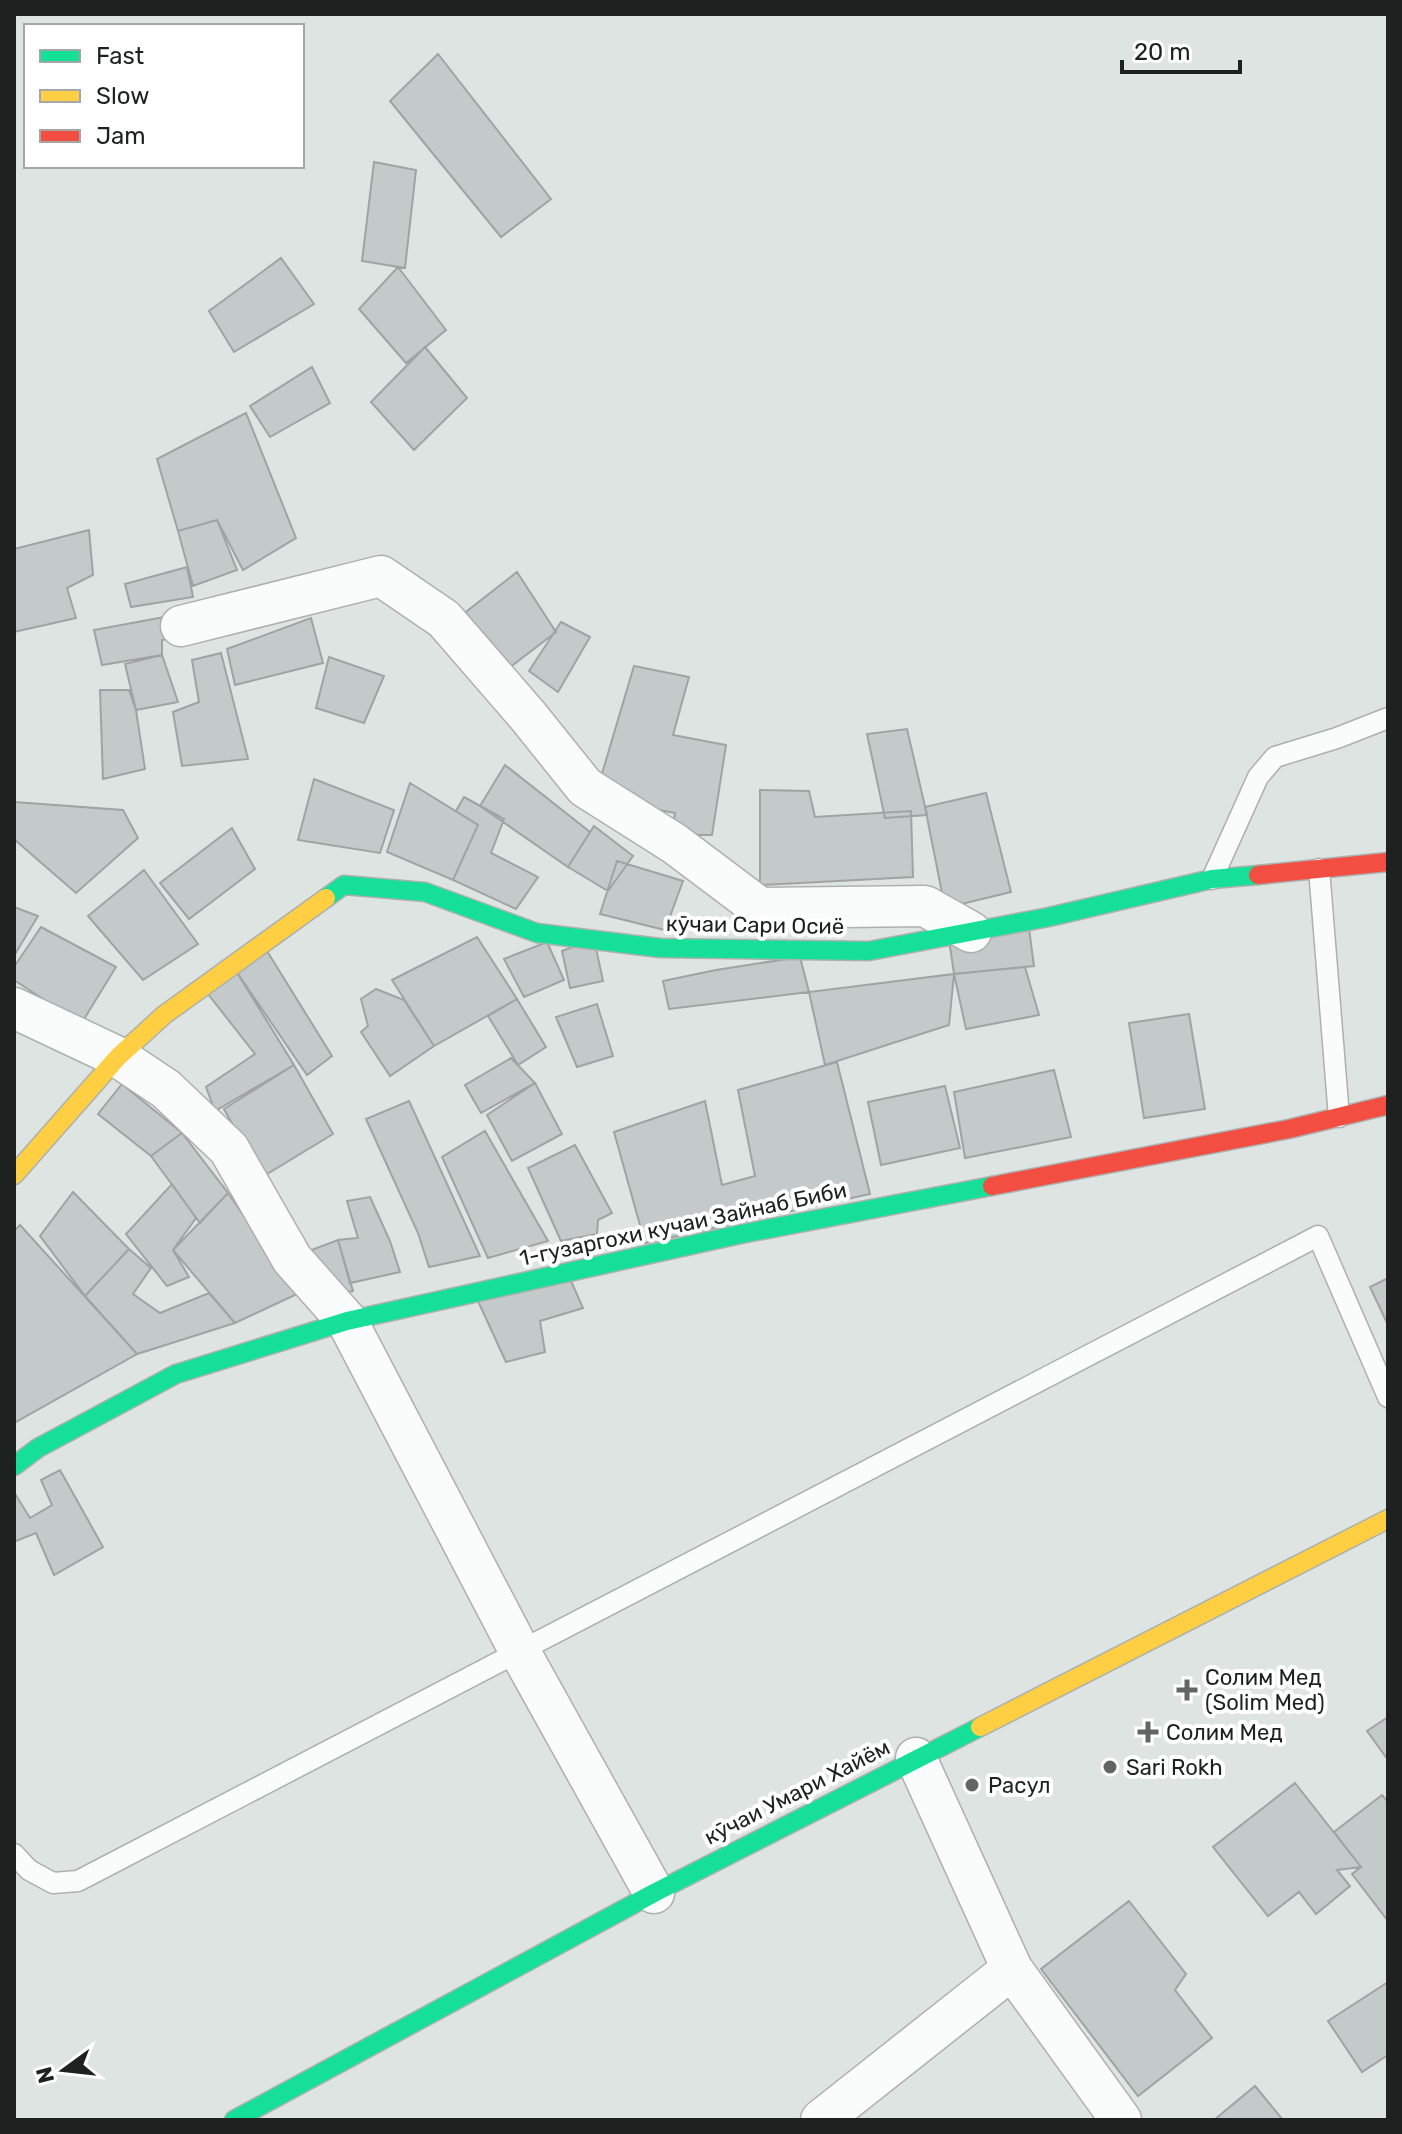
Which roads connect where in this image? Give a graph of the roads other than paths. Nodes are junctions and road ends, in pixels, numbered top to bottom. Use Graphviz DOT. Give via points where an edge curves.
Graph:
graph roads {
  1 [pos="181,626"];
  2 [pos="1388,718"];
  3 [pos="1388,862"];
  4 [pos="1319,869"];
  5 [pos="1212,879"];
  6 [pos="971,932"];
  7 [pos="14,1008"];
  8 [pos="118,1057"];
  9 [pos="1388,1105"];
  10 [pos="1339,1117"];
  11 [pos="14,1175"];
  12 [pos="347,1321"];
  13 [pos="1388,1397"];
  14 [pos="14,1466"];
  15 [pos="1388,1519"];
  16 [pos="520,1652"];
  17 [pos="916,1758"];
  18 [pos="14,1854"];
  19 [pos="654,1893"];
  20 [pos="1012,1969"];
  21 [pos="234,2120"];
  22 [pos="821,2120"];
  23 [pos="1121,2120"];
  1 -- 6 [label="street" via="381,576 444,619 585,787 675,844 760,908 925,906"];
  2 -- 5 [label="lane" via="1275,757 1258,777"];
  3 -- 4 [label="street, кӯчаи Сари Осиё"];
  4 -- 5 [label="street, кӯчаи Сари Осиё"];
  4 -- 10 [label="lane"];
  5 -- 6 [label="street, кӯчаи Сари Осиё"];
  6 -- 8 [label="street, кӯчаи Сари Осиё" via="869,951 660,948 537,933 425,892 344,885 164,1015"];
  7 -- 8 [label="street"];
  8 -- 11 [label="street, кӯчаи Сари Осиё"];
  8 -- 12 [label="street" via="166,1089 229,1149 292,1259"];
  9 -- 10 [label="street, 1-гузаргохи кучаи Зайнаб Биби"];
  10 -- 12 [label="street, 1-гузаргохи кучаи Зайнаб Биби" via="741,1234"];
  12 -- 14 [label="street, 1-гузаргохи кучаи Зайнаб Биби" via="176,1374"];
  12 -- 16 [label="street"];
  13 -- 16 [label="lane" via="1318,1236"];
  15 -- 17 [label="street, кӯчаи Умари Хайём"];
  16 -- 18 [label="lane" via="78,1881 53,1883"];
  16 -- 19 [label="street"];
  17 -- 19 [label="street, кӯчаи Умари Хайём"];
  17 -- 20 [label="street"];
  19 -- 21 [label="street, кӯчаи Умари Хайём"];
  20 -- 22 [label="street"];
  20 -- 23 [label="street"];
}
